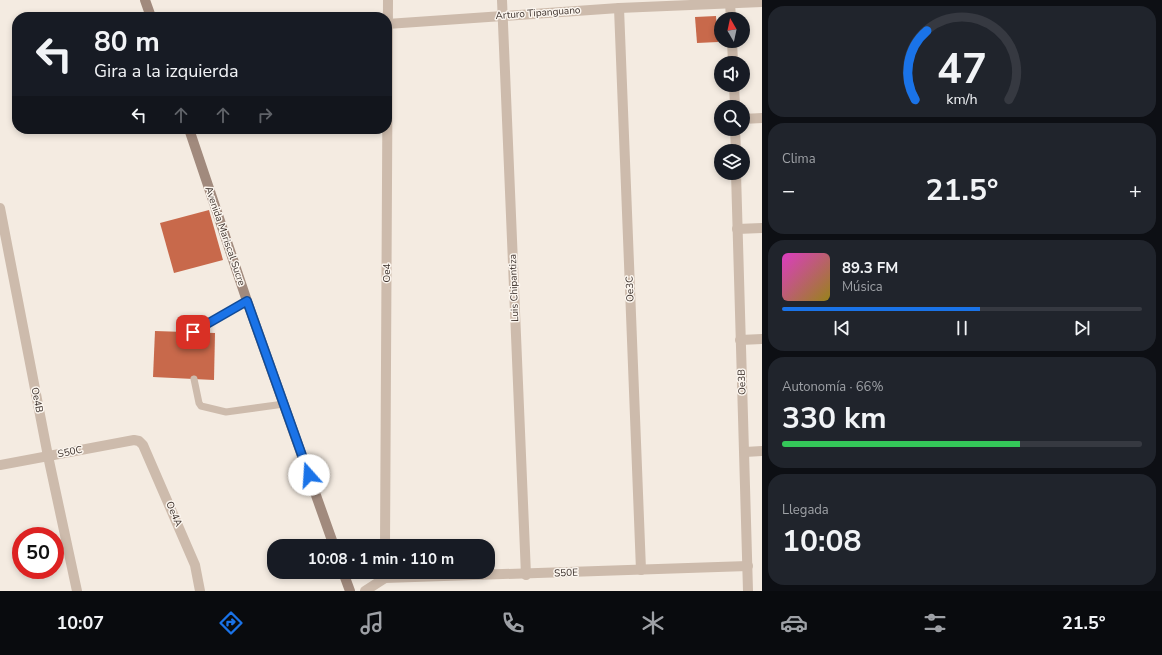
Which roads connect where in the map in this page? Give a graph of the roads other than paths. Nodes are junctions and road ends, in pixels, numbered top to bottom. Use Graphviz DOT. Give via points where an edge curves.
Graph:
graph roads {
  1 [pos="145,0"];
  2 [pos="388,0"];
  3 [pos="502,0"];
  4 [pos="762,2"];
  5 [pos="730,4"];
  6 [pos="619,8"];
  7 [pos="149,12"];
  8 [pos="388,12"];
  9 [pos="731,12"];
  10 [pos="503,15"];
  11 [pos="392,24"];
  12 [pos="762,118"];
  13 [pos="750,119"];
  14 [pos="191,134"];
  15 [pos="387,134"];
  16 [pos="736,180"];
  17 [pos="0,212"];
  18 [pos="762,228"];
  19 [pos="737,229"];
  20 [pos="247,301"];
  21 [pos="193,332"];
  22 [pos="762,339"];
  23 [pos="740,340"];
  24 [pos="194,379"];
  25 [pos="284,404"];
  26 [pos="139,441"];
  27 [pos="762,451"];
  28 [pos="745,452"];
  29 [pos="48,456"];
  30 [pos="0,465"];
  31 [pos="332,539"];
  32 [pos="385,539"];
  33 [pos="748,566"];
  34 [pos="641,570"];
  35 [pos="495,575"];
  36 [pos="526,575"];
  37 [pos="346,579"];
  38 [pos="380,579"];
  39 [pos="77,591"];
  40 [pos="200,591"];
  41 [pos="350,591"];
  42 [pos="365,591"];
  43 [pos="748,591"];
  1 -- 7 [label="main road"];
  2 -- 8 [label="street, Oe4"];
  3 -- 10 [label="street, Luis Chipantiza"];
  4 -- 5 [label="street, Arturo Tipanguano"];
  5 -- 6 [label="street, Arturo Tipanguano"];
  5 -- 9 [label="street"];
  6 -- 10 [label="street, Arturo Tipanguano"];
  6 -- 34 [label="street, Oe3C"];
  10 -- 11 [label="street, Arturo Tipanguano"];
  10 -- 36 [label="street, Luis Chipantiza"];
  12 -- 13 [label="street"];
  14 -- 20 [label="main road, Avenida Mariscal Sucre"];
  15 -- 32 [label="street, Oe4"];
  16 -- 19 [label="street, Oe3B"];
  17 -- 29 [label="street, Oe4B"];
  18 -- 19 [label="street"];
  19 -- 23 [label="street, Oe3B"];
  20 -- 21 [label="lane"];
  20 -- 25 [label="main road, Avenida Mariscal Sucre"];
  22 -- 23 [label="street"];
  23 -- 28 [label="street, Oe3B"];
  24 -- 25 [label="lane" via="201,406 226,412"];
  25 -- 31 [label="main road, Avenida Mariscal Sucre"];
  26 -- 29 [label="street, S50C"];
  26 -- 40 [label="street, Oe4A" via="196,565"];
  27 -- 28 [label="street"];
  28 -- 33 [label="street, Oe3B"];
  29 -- 30 [label="street, S50C"];
  29 -- 39 [label="street, Oe4B"];
  33 -- 34 [label="street, S50E"];
  33 -- 43 [label="street, Oe3B"];
  34 -- 36 [label="street, S50E"];
  35 -- 36 [label="street, S50E"];
  37 -- 41 [label="main road"];
  38 -- 42 [label="street"];
}
